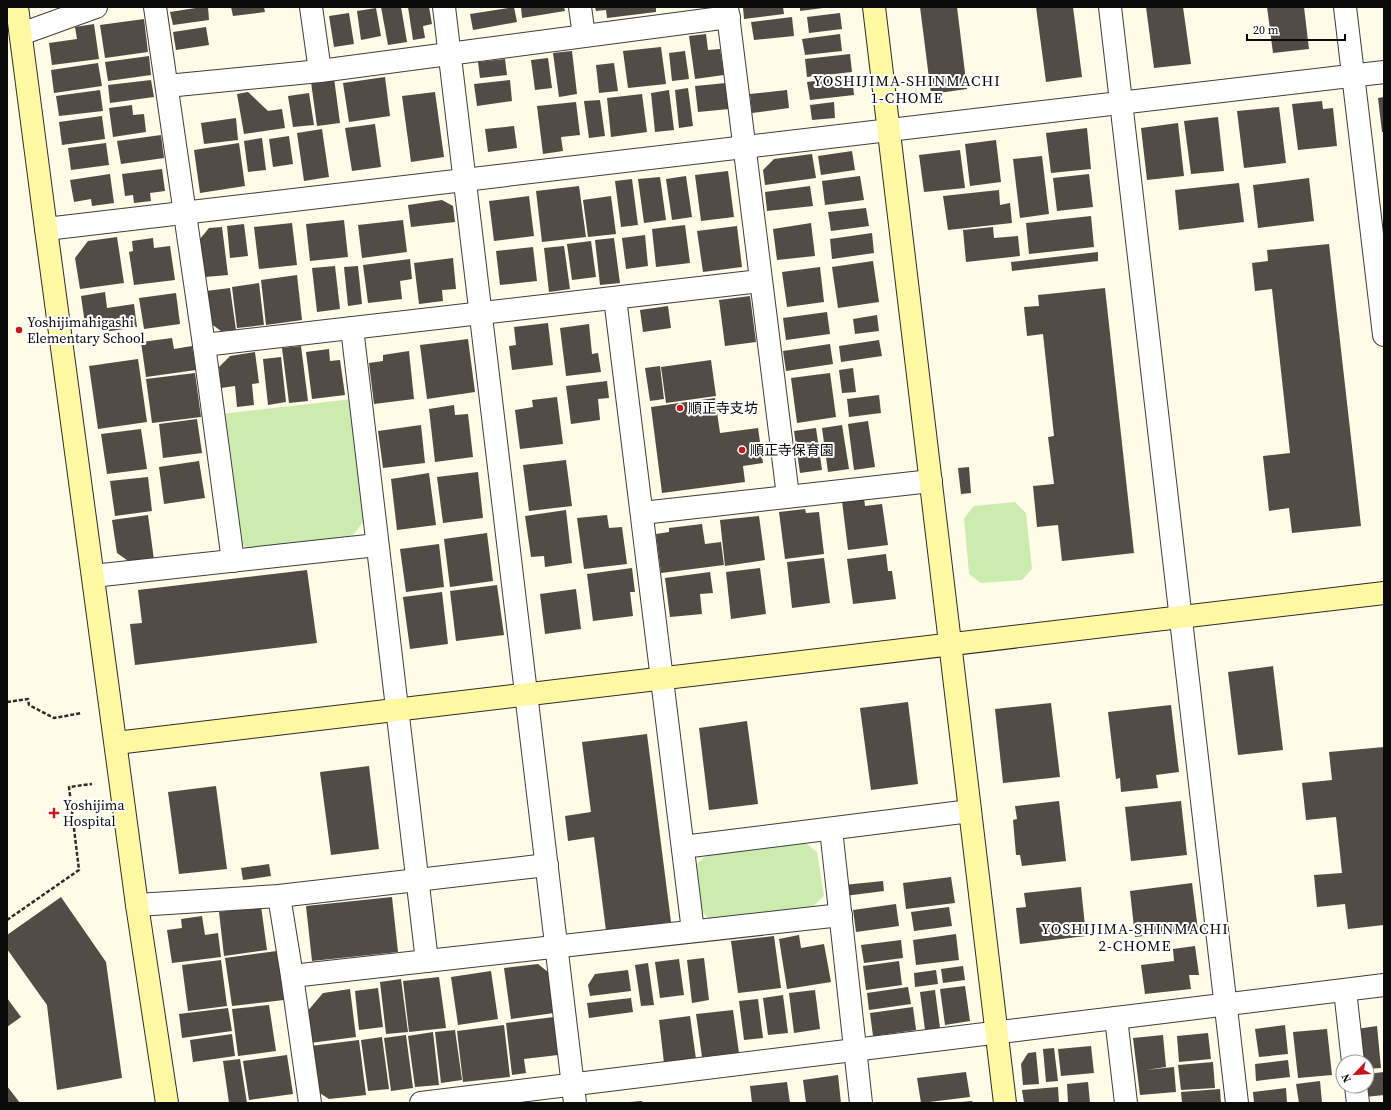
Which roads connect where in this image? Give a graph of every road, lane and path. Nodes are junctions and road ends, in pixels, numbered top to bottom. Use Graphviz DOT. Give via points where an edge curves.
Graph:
graph roads {
  1 [pos="17,7"];
  2 [pos="96,7"];
  3 [pos="155,7"];
  4 [pos="311,7"];
  5 [pos="444,7"];
  6 [pos="580,7"];
  7 [pos="874,7"];
  8 [pos="1110,7"];
  9 [pos="1345,7"];
  10 [pos="728,12"];
  11 [pos="21,34"];
  12 [pos="584,36"];
  13 [pos="449,54"];
  14 [pos="320,71"];
  15 [pos="1384,72"];
  16 [pos="1354,76"];
  17 [pos="167,86"];
  18 [pos="1121,103"];
  19 [pos="889,130"];
  20 [pos="744,147"];
  21 [pos="464,180"];
  22 [pos="184,213"];
  23 [pos="46,229"];
  24 [pos="760,281"];
  25 [pos="615,298"];
  26 [pos="481,313"];
  27 [pos="352,328"];
  28 [pos="1384,335"];
  29 [pos="204,345"];
  30 [pos="931,481"];
  31 [pos="788,496"];
  32 [pos="642,512"];
  33 [pos="377,546"];
  34 [pos="233,561"];
  35 [pos="93,576"];
  36 [pos="1384,593"];
  37 [pos="1180,617"];
  38 [pos="950,645"];
  39 [pos="663,678"];
  40 [pos="526,694"];
  41 [pos="7,702"];
  42 [pos="397,710"];
  43 [pos="83,713"];
  44 [pos="116,743"];
  45 [pos="93,784"];
  46 [pos="970,811"];
  47 [pos="831,829"];
  48 [pos="683,847"];
  49 [pos="547,865"];
  50 [pos="417,880"];
  51 [pos="279,896"];
  52 [pos="137,905"];
  53 [pos="841,915"];
  54 [pos="7,920"];
  55 [pos="693,931"];
  56 [pos="557,946"];
  57 [pos="427,961"];
  58 [pos="292,976"];
  59 [pos="1384,985"];
  60 [pos="1345,990"];
  61 [pos="1226,1004"];
  62 [pos="1116,1018"];
  63 [pos="996,1033"];
  64 [pos="855,1050"];
  65 [pos="1352,1054"];
  66 [pos="574,1094"];
  67 [pos="167,1103"];
  68 [pos="310,1103"];
  69 [pos="421,1103"];
  70 [pos="861,1103"];
  71 [pos="1005,1103"];
  72 [pos="1126,1103"];
  73 [pos="1237,1103"];
  1 -- 11 [label="street"];
  2 -- 11 [label="street"];
  3 -- 17 [label="street"];
  4 -- 14 [label="street"];
  5 -- 13 [label="street"];
  6 -- 12 [label="street"];
  7 -- 19 [label="street"];
  8 -- 18 [label="street"];
  9 -- 16 [label="street"];
  10 -- 12 [label="street"];
  10 -- 20 [label="street"];
  11 -- 23 [label="street"];
  12 -- 13 [label="street"];
  13 -- 14 [label="street"];
  13 -- 21 [label="street"];
  14 -- 17 [label="street"];
  15 -- 16 [label="street"];
  16 -- 18 [label="street"];
  16 -- 28 [label="street"];
  17 -- 22 [label="street"];
  18 -- 19 [label="street"];
  18 -- 37 [label="street"];
  19 -- 20 [label="street"];
  19 -- 30 [label="street"];
  20 -- 21 [label="street"];
  20 -- 24 [label="street"];
  21 -- 22 [label="street"];
  21 -- 26 [label="street"];
  22 -- 23 [label="street"];
  22 -- 29 [label="street"];
  23 -- 35 [label="street"];
  24 -- 25 [label="street"];
  24 -- 31 [label="street"];
  25 -- 26 [label="street"];
  25 -- 32 [label="street"];
  26 -- 27 [label="street"];
  26 -- 40 [label="street"];
  27 -- 29 [label="street"];
  27 -- 33 [label="street"];
  29 -- 34 [label="street"];
  30 -- 31 [label="street"];
  30 -- 38 [label="street"];
  31 -- 32 [label="street"];
  32 -- 39 [label="street"];
  33 -- 34 [label="street"];
  33 -- 42 [label="street"];
  34 -- 35 [label="street"];
  35 -- 44 [label="street"];
  36 -- 37 [label="street"];
  37 -- 38 [label="street"];
  37 -- 61 [label="street"];
  38 -- 39 [label="street"];
  38 -- 46 [label="street"];
  39 -- 40 [label="street"];
  39 -- 48 [label="street"];
  40 -- 42 [label="street"];
  40 -- 49 [label="street"];
  41 -- 43 [label="path" via="28,699 29,705 54,718"];
  42 -- 44 [label="street"];
  42 -- 50 [label="street"];
  44 -- 52 [label="street"];
  45 -- 54 [label="path" via="69,787 79,870"];
  46 -- 47 [label="street"];
  46 -- 63 [label="street"];
  47 -- 48 [label="street"];
  47 -- 53 [label="street"];
  48 -- 55 [label="street"];
  49 -- 50 [label="street"];
  49 -- 56 [label="street"];
  50 -- 51 [label="street"];
  50 -- 57 [label="street"];
  51 -- 52 [label="street"];
  51 -- 58 [label="street"];
  52 -- 67 [label="street"];
  53 -- 55 [label="street"];
  53 -- 64 [label="street"];
  55 -- 56 [label="street"];
  56 -- 57 [label="street"];
  56 -- 66 [label="street"];
  57 -- 58 [label="street"];
  58 -- 68 [label="street"];
  59 -- 60 [label="street"];
  60 -- 61 [label="street"];
  60 -- 65 [label="street"];
  61 -- 62 [label="street"];
  61 -- 73 [label="street"];
  62 -- 63 [label="street"];
  62 -- 72 [label="street"];
  63 -- 64 [label="street"];
  63 -- 71 [label="street"];
  64 -- 66 [label="street"];
  64 -- 70 [label="street"];
  66 -- 69 [label="street"];
}
